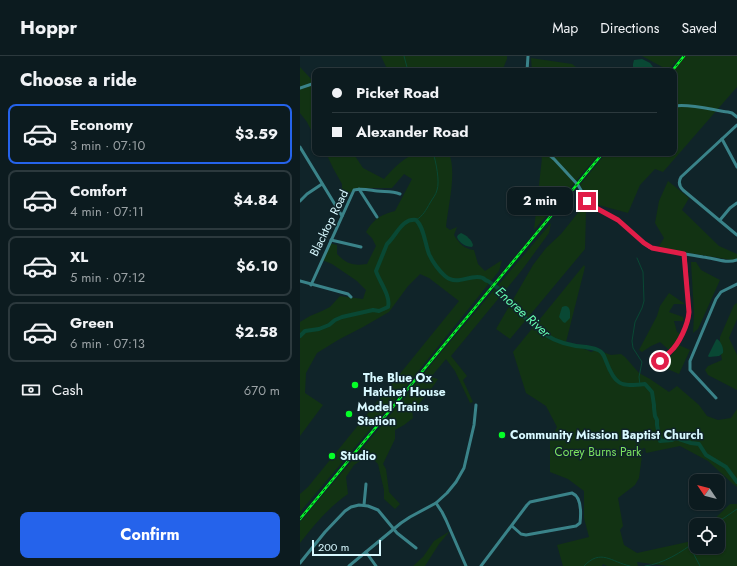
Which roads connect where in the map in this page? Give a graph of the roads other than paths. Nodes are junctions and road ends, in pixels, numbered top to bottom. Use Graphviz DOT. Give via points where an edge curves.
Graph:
graph roads {
  1 [pos="528,56"];
  2 [pos="527,68"];
  3 [pos="312,84"];
  4 [pos="300,88"];
  5 [pos="677,106"];
  6 [pos="737,117"];
  7 [pos="737,125"];
  8 [pos="722,139"];
  9 [pos="300,147"];
  10 [pos="550,156"];
  11 [pos="737,167"];
  12 [pos="322,184"];
  13 [pos="359,189"];
  14 [pos="400,194"];
  15 [pos="301,196"];
  16 [pos="300,201"];
  17 [pos="737,203"];
  18 [pos="342,216"];
  19 [pos="377,217"];
  20 [pos="720,220"];
  21 [pos="737,235"];
  22 [pos="331,240"];
  23 [pos="361,247"];
  24 [pos="684,254"];
  25 [pos="737,260"];
  26 [pos="300,282"];
  27 [pos="310,284"];
  28 [pos="737,284"];
  29 [pos="351,297"];
  30 [pos="660,361"];
  31 [pos="716,398"];
  32 [pos="476,405"];
  33 [pos="366,484"];
  34 [pos="436,503"];
  35 [pos="364,505"];
  36 [pos="512,526"];
  37 [pos="393,529"];
  38 [pos="416,548"];
  39 [pos="366,552"];
  40 [pos="300,563"];
  41 [pos="349,566"];
  42 [pos="376,566"];
  43 [pos="466,566"];
  44 [pos="481,566"];
  1 -- 2 [label="street"];
  3 -- 4 [label="street"];
  5 -- 6 [label="street" via="728,112"];
  7 -- 8 [label="street"];
  8 -- 11 [label="street"];
  8 -- 20 [label="street" via="681,177 679,183 683,190"];
  9 -- 12 [label="street"];
  10 -- 24 [label="street" via="578,185 592,206 618,220 652,248"];
  12 -- 15 [label="street"];
  12 -- 18 [label="street"];
  13 -- 14 [label="street, Blacktop Road"];
  13 -- 18 [label="street, Blacktop Road" via="353,191"];
  13 -- 19 [label="street"];
  15 -- 16 [label="street"];
  17 -- 20 [label="street"];
  18 -- 22 [label="street, Blacktop Road"];
  20 -- 21 [label="street"];
  22 -- 23 [label="street"];
  22 -- 27 [label="street, Blacktop Road"];
  24 -- 25 [label="street" via="727,262"];
  24 -- 30 [label="street" via="688,319 675,346"];
  26 -- 27 [label="street"];
  27 -- 29 [label="street"];
  28 -- 31 [label="street" via="721,292 716,299 690,361 690,370"];
  32 -- 34 [label="street" via="474,425 462,471 451,490"];
  33 -- 35 [label="street"];
  34 -- 37 [label="street"];
  34 -- 43 [label="street"];
  35 -- 37 [label="street" via="378,510"];
  35 -- 40 [label="street" via="353,506 345,511"];
  36 -- 36 [label="street" via="524,535 576,526 580,523 578,499 572,493 533,501 527,505"];
  36 -- 44 [label="street"];
  37 -- 38 [label="street"];
  37 -- 39 [label="street"];
  39 -- 41 [label="street"];
  39 -- 42 [label="street"];
}
